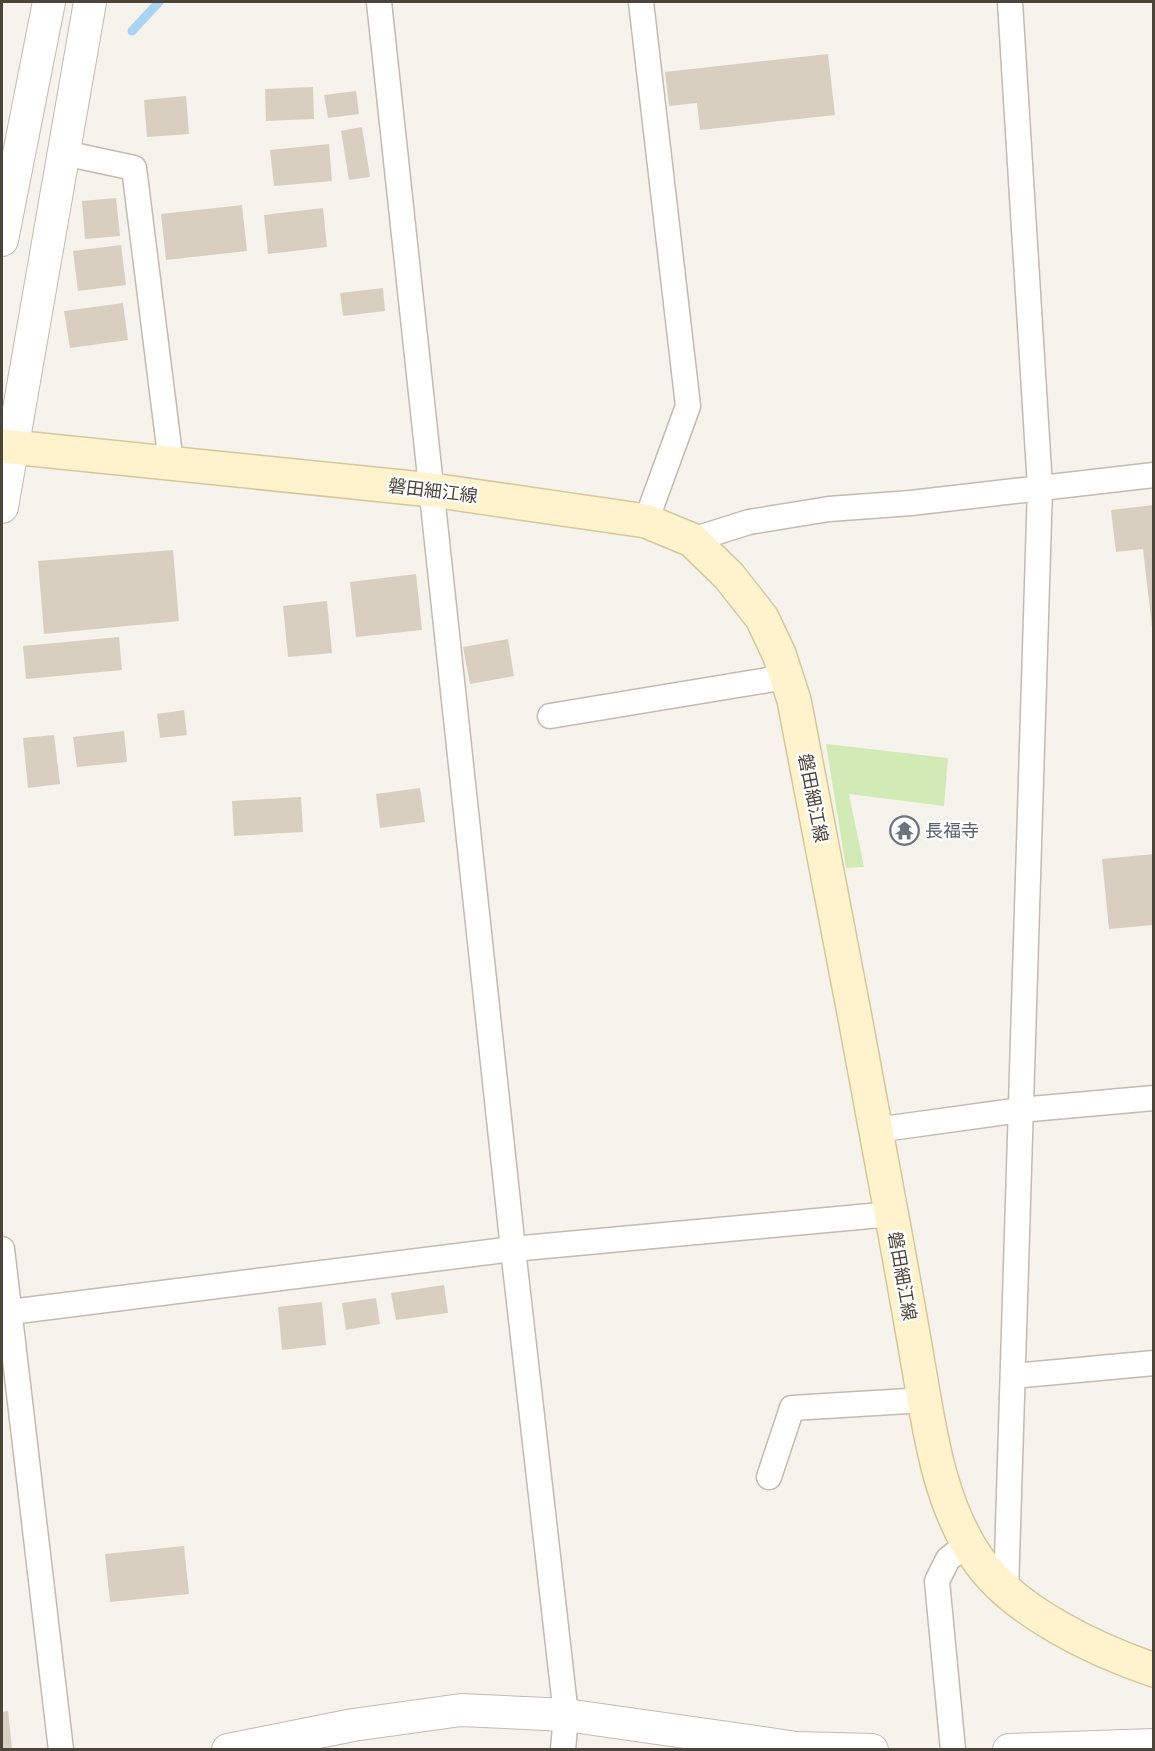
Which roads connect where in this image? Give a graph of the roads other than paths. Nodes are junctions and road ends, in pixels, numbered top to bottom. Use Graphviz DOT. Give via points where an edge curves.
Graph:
graph roads {
  1 [pos="47,2"];
  2 [pos="90,2"];
  3 [pos="379,2"];
  4 [pos="641,2"];
  5 [pos="1010,2"];
  6 [pos="9,153"];
  7 [pos="64,153"];
  8 [pos="2,240"];
  9 [pos="7,446"];
  10 [pos="171,463"];
  11 [pos="1154,475"];
  12 [pos="1040,487"];
  13 [pos="432,490"];
  14 [pos="2,507"];
  15 [pos="646,521"];
  16 [pos="692,540"];
  17 [pos="786,677"];
  18 [pos="550,716"];
  19 [pos="1154,1098"];
  20 [pos="1020,1110"];
  21 [pos="876,1130"];
  22 [pos="891,1214"];
  23 [pos="2,1248"];
  24 [pos="513,1249"];
  25 [pos="6,1313"];
  26 [pos="1154,1363"];
  27 [pos="1013,1376"];
  28 [pos="924,1400"];
  29 [pos="769,1477"];
  30 [pos="969,1543"];
  31 [pos="1006,1591"];
  32 [pos="1154,1670"];
  33 [pos="566,1715"];
  34 [pos="1154,1745"];
  35 [pos="1089,1748"];
  36 [pos="61,1749"];
  37 [pos="228,1749"];
  38 [pos="563,1749"];
  39 [pos="822,1749"];
  40 [pos="872,1749"];
  41 [pos="953,1749"];
  42 [pos="1009,1749"];
  1 -- 6 [label="street"];
  2 -- 7 [label="street"];
  3 -- 13 [label="street"];
  4 -- 15 [label="street" via="688,406"];
  5 -- 12 [label="street"];
  6 -- 8 [label="street"];
  7 -- 9 [label="street"];
  7 -- 10 [label="street" via="134,168"];
  9 -- 10 [label="main road, 磐田細江線"];
  9 -- 14 [label="street"];
  10 -- 13 [label="main road, 磐田細江線"];
  11 -- 12 [label="street"];
  12 -- 16 [label="street" via="911,503 829,508 749,522"];
  12 -- 20 [label="street"];
  13 -- 15 [label="main road, 磐田細江線"];
  13 -- 24 [label="street"];
  15 -- 16 [label="main road, 磐田細江線"];
  16 -- 17 [label="main road, 磐田細江線" via="729,576 762,618"];
  17 -- 18 [label="street"];
  17 -- 21 [label="main road, 磐田細江線" via="794,700"];
  19 -- 20 [label="street"];
  20 -- 21 [label="street"];
  20 -- 27 [label="street"];
  21 -- 22 [label="main road, 磐田細江線"];
  22 -- 24 [label="street"];
  22 -- 28 [label="main road, 磐田細江線"];
  23 -- 25 [label="street"];
  24 -- 25 [label="street"];
  24 -- 33 [label="street"];
  25 -- 36 [label="street"];
  26 -- 27 [label="street"];
  27 -- 31 [label="street"];
  28 -- 29 [label="street" via="792,1408"];
  28 -- 30 [label="main road, 磐田細江線" via="942,1480"];
  30 -- 31 [label="main road, 磐田細江線" via="979,1562"];
  30 -- 41 [label="street" via="948,1559 937,1581"];
  31 -- 32 [label="main road, 磐田細江線" via="1043,1618"];
  33 -- 37 [label="street" via="461,1710 353,1725"];
  33 -- 38 [label="street"];
  33 -- 39 [label="street"];
  34 -- 35 [label="street"];
  35 -- 42 [label="street"];
  39 -- 40 [label="street"];
}
